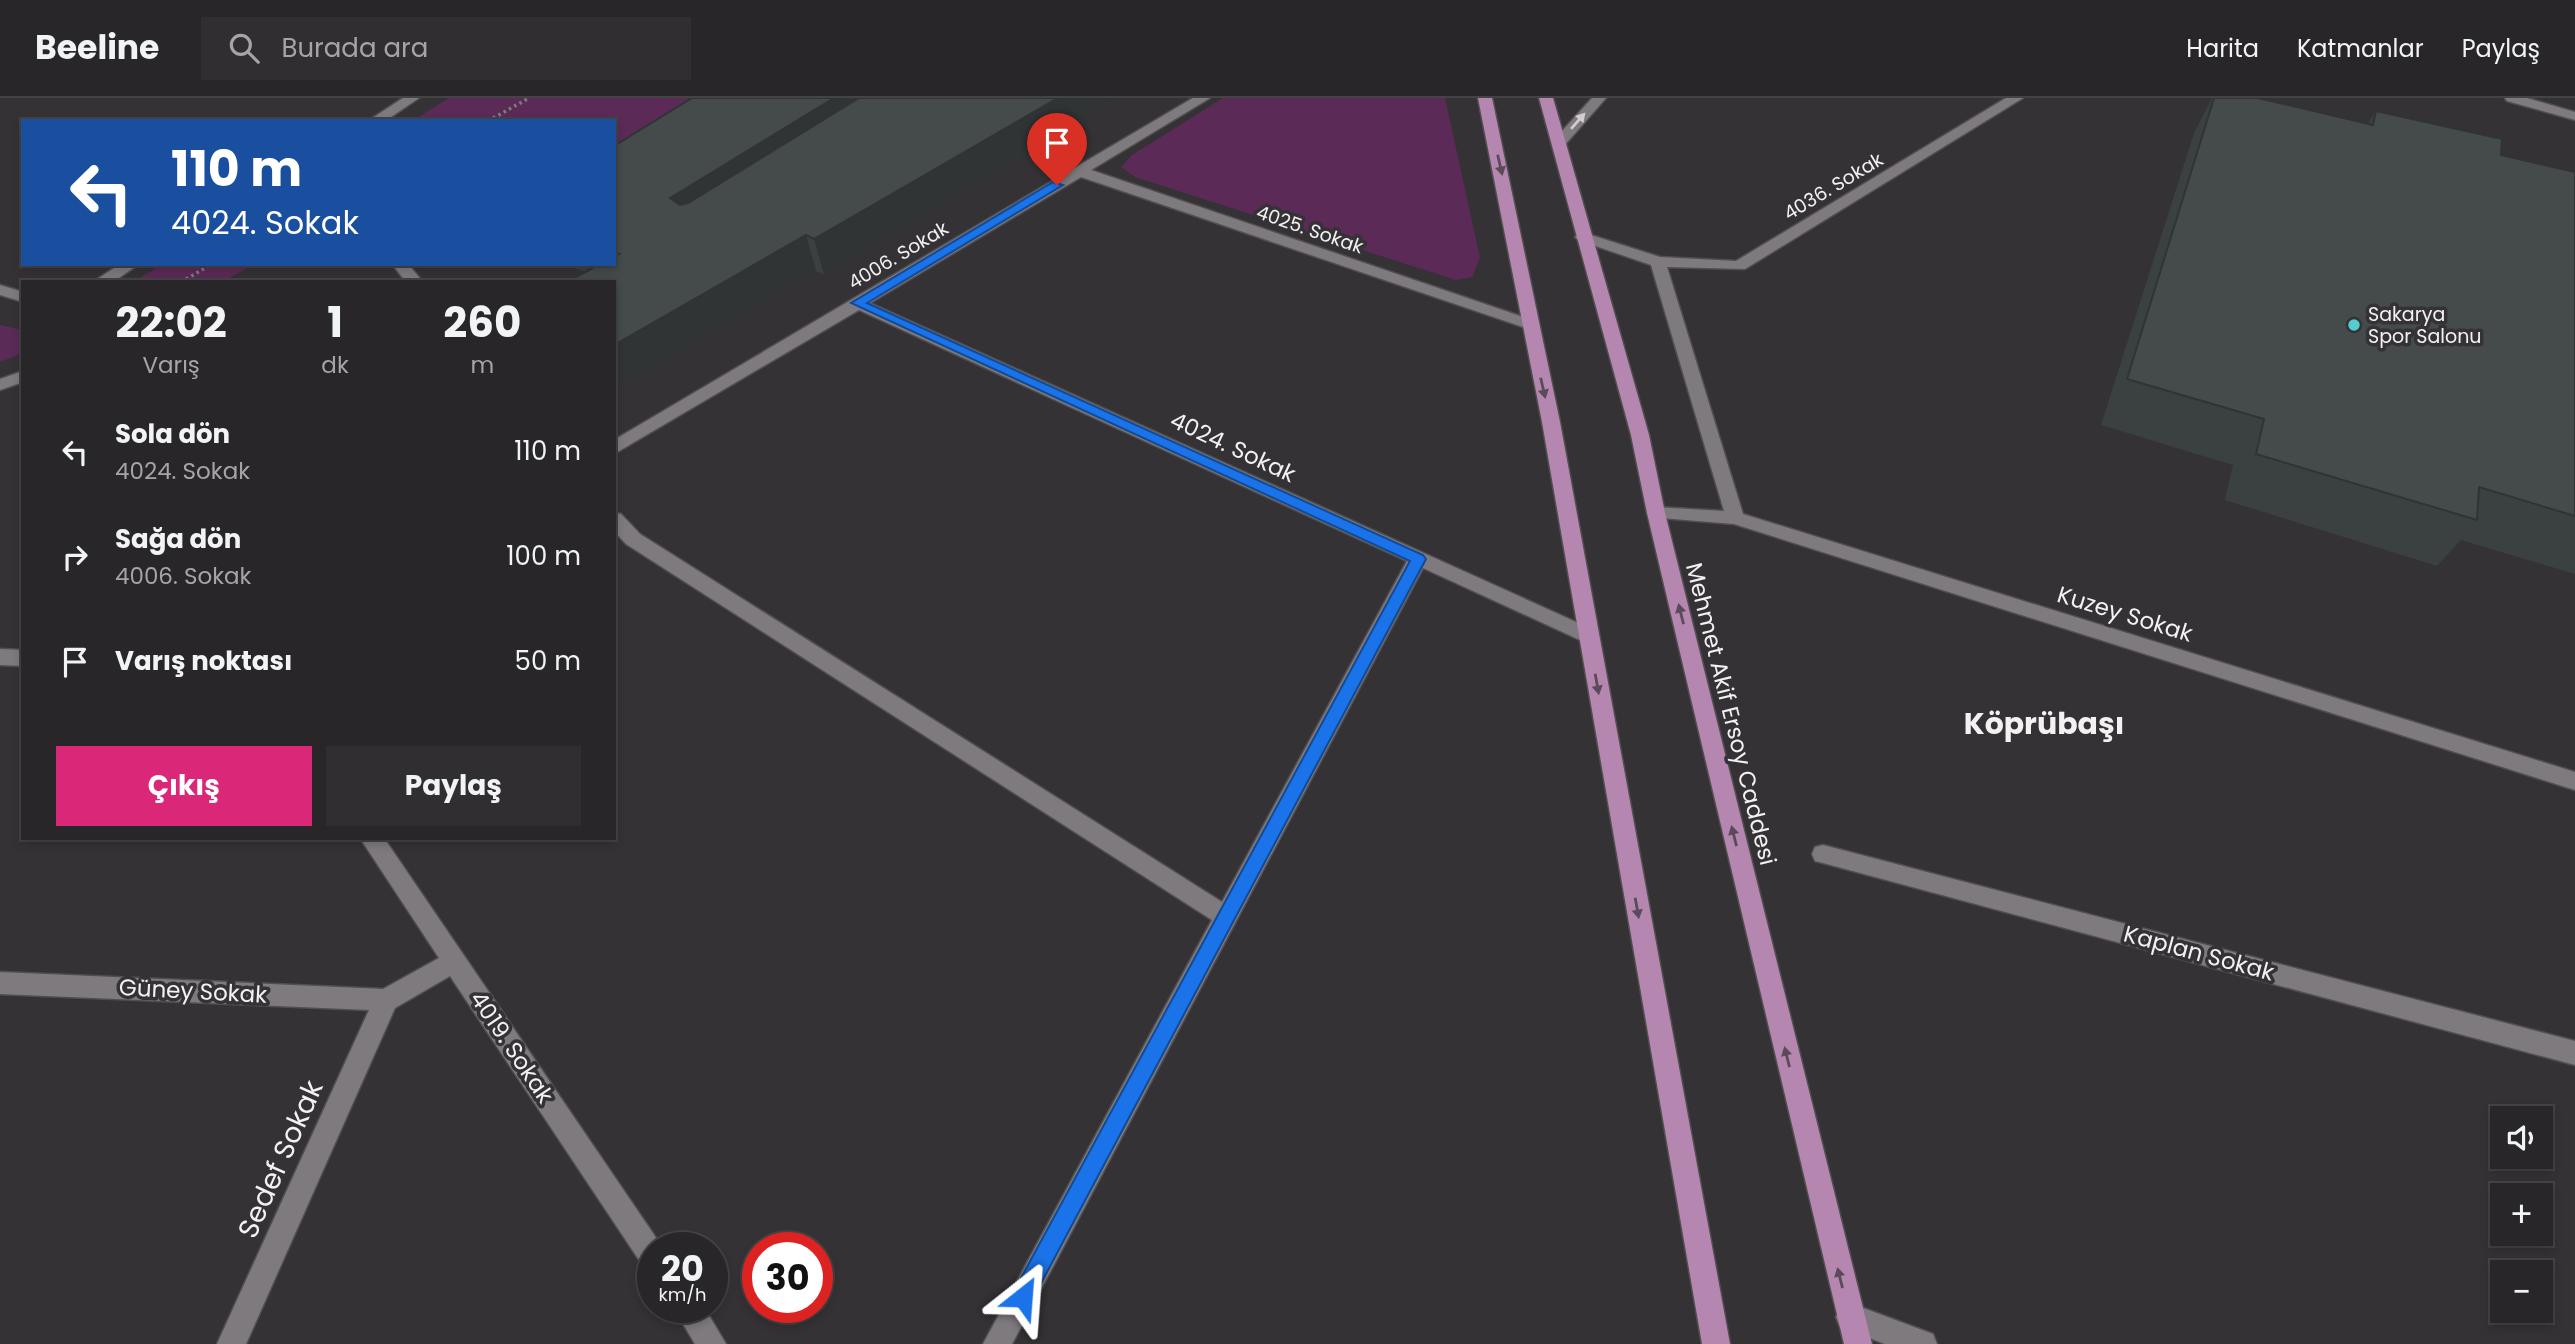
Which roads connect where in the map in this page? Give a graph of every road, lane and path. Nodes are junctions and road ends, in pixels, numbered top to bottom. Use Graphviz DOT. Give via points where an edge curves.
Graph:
graph roads {
  1 [pos="412,98"];
  2 [pos="529,98"];
  3 [pos="1203,98"];
  4 [pos="1485,98"];
  5 [pos="1546,98"];
  6 [pos="1599,98"];
  7 [pos="2017,98"];
  8 [pos="2512,98"];
  9 [pos="2570,98"];
  10 [pos="2570,115"];
  11 [pos="378,119"];
  12 [pos="492,119"];
  13 [pos="1558,144"];
  14 [pos="1079,172"];
  15 [pos="1583,237"];
  16 [pos="1658,261"];
  17 [pos="128,266"];
  18 [pos="209,266"];
  19 [pos="402,266"];
  20 [pos="104,280"];
  21 [pos="184,280"];
  22 [pos="413,280"];
  23 [pos="0,290"];
  24 [pos="21,296"];
  25 [pos="858,303"];
  26 [pos="1529,324"];
  27 [pos="21,377"];
  28 [pos="0,385"];
  29 [pos="616,447"];
  30 [pos="1656,513"];
  31 [pos="1735,518"];
  32 [pos="616,521"];
  33 [pos="1418,559"];
  34 [pos="1588,636"];
  35 [pos="0,657"];
  36 [pos="21,658"];
  37 [pos="2575,780"];
  38 [pos="372,840"];
  39 [pos="1823,853"];
  40 [pos="1226,917"];
  41 [pos="455,961"];
  42 [pos="0,982"];
  43 [pos="386,1000"];
  44 [pos="2575,1053"];
  45 [pos="637,1232"];
  46 [pos="698,1323"];
  47 [pos="1854,1331"];
  48 [pos="231,1344"];
  49 [pos="712,1344"];
  50 [pos="997,1344"];
  51 [pos="1716,1344"];
  52 [pos="1923,1344"];
  1 -- 11 [label="street"];
  2 -- 12 [label="path"];
  3 -- 14 [label="street, 4006. Sokak"];
  4 -- 26 [label="main road, one-way"];
  5 -- 13 [label="main road, Mehmet Akif Ersoy Caddesi"];
  13 -- 6 [label="street, one-way"];
  7 -- 16 [label="street, 4036. Sokak" via="1739,266"];
  8 -- 10 [label="street"];
  9 -- 10 [label="street"];
  13 -- 15 [label="main road, Mehmet Akif Ersoy Caddesi"];
  14 -- 25 [label="street, 4006. Sokak"];
  14 -- 26 [label="street, 4025. Sokak"];
  15 -- 16 [label="street, 4036. Sokak"];
  15 -- 30 [label="main road, Mehmet Akif Ersoy Caddesi" via="1637,424"];
  16 -- 31 [label="street"];
  17 -- 20 [label="street"];
  18 -- 21 [label="path"];
  19 -- 22 [label="street"];
  23 -- 24 [label="street"];
  25 -- 29 [label="street, 4006. Sokak"];
  25 -- 33 [label="street, 4024. Sokak"];
  26 -- 34 [label="main road, one-way"];
  27 -- 28 [label="street"];
  30 -- 31 [label="street, Kuzey Sokak"];
  47 -- 30 [label="main road, Mehmet Akif Ersoy Caddesi, one-way"];
  31 -- 37 [label="street, Kuzey Sokak"];
  32 -- 40 [label="street" via="632,539"];
  33 -- 34 [label="street, 4024. Sokak"];
  33 -- 40 [label="street"];
  34 -- 51 [label="main road, one-way"];
  35 -- 36 [label="street"];
  38 -- 41 [label="street, 4019. Sokak"];
  39 -- 44 [label="street, Kaplan Sokak"];
  40 -- 50 [label="street"];
  41 -- 43 [label="street"];
  41 -- 45 [label="street, 4019. Sokak"];
  42 -- 43 [label="street, Güney Sokak"];
  43 -- 48 [label="street, Sedef Sokak"];
  46 -- 49 [label="street"];
  47 -- 52 [label="street"];
}
